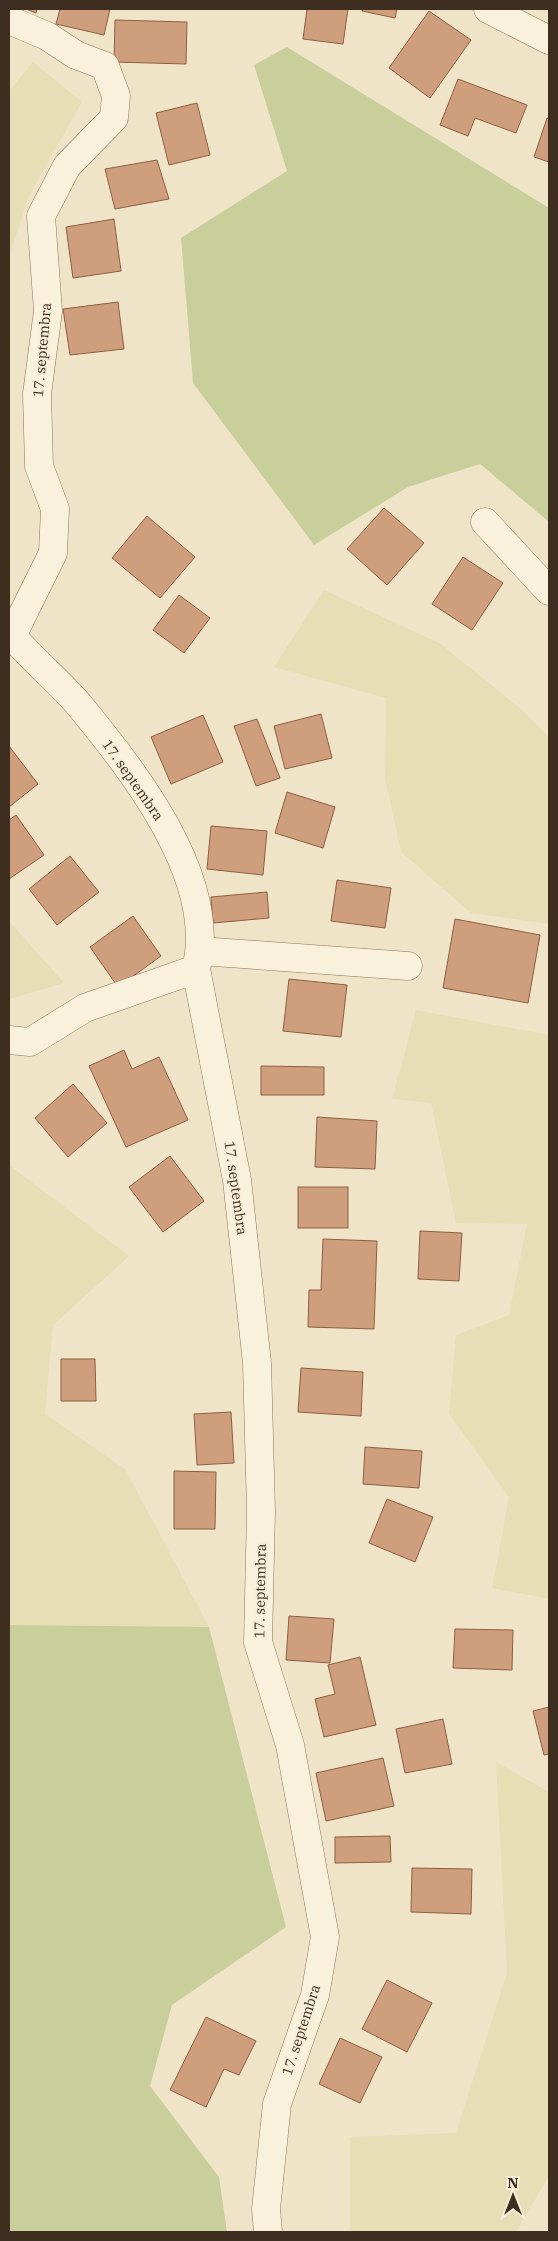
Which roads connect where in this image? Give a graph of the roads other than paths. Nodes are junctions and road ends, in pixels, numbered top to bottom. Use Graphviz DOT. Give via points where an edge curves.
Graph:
graph roads {
  1 [pos="488,9"];
  2 [pos="9,20"];
  3 [pos="549,40"];
  4 [pos="485,522"];
  5 [pos="549,591"];
  6 [pos="11,634"];
  7 [pos="198,960"];
  8 [pos="408,966"];
  9 [pos="19,1041"];
  10 [pos="9,1059"];
  11 [pos="268,2232"];
  1 -- 3 [label="street"];
  2 -- 6 [label="street, 17. septembra" via="46,36 76,55 105,66 116,96 114,118 67,166 40,216 48,311 37,394 39,466 55,509 53,553"];
  4 -- 5 [label="street"];
  6 -- 7 [label="street, 17. septembra" via="79,706 138,783 179,849 199,912"];
  7 -- 8 [label="street"];
  7 -- 9 [label="street"];
  7 -- 11 [label="street, 17. septembra" via="237,1180 257,1362 261,1511 258,1642 290,1745 325,1937 315,1995 277,2104 266,2209"];
  9 -- 10 [label="street"];
}
